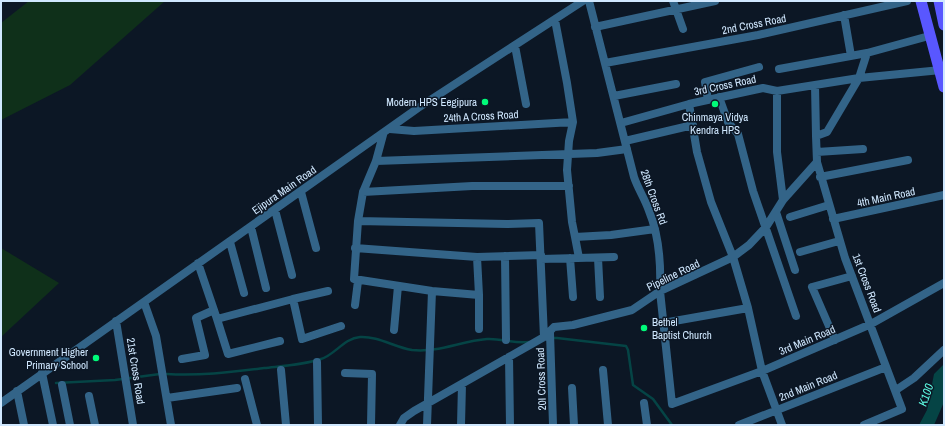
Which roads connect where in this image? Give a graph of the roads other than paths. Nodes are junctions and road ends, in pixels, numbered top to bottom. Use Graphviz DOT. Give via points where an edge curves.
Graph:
graph roads {
  1 [pos="583,1"];
  2 [pos="589,1"];
  3 [pos="673,1"];
  4 [pos="715,1"];
  5 [pos="907,1"];
  6 [pos="921,1"];
  7 [pos="939,1"];
  8 [pos="678,10"];
  9 [pos="844,15"];
  10 [pos="555,20"];
  11 [pos="944,25"];
  12 [pos="595,26"];
  13 [pos="683,29"];
  14 [pos="929,36"];
  15 [pos="515,46"];
  16 [pos="867,53"];
  17 [pos="851,56"];
  18 [pos="606,63"];
  19 [pos="760,67"];
  20 [pos="779,69"];
  21 [pos="941,70"];
  22 [pos="859,78"];
  23 [pos="676,84"];
  24 [pos="815,85"];
  25 [pos="944,87"];
  26 [pos="777,90"];
  27 [pos="614,96"];
  28 [pos="719,98"];
  29 [pos="708,100"];
  30 [pos="526,104"];
  31 [pos="688,104"];
  32 [pos="573,122"];
  33 [pos="622,123"];
  34 [pos="693,125"];
  35 [pos="390,129"];
  36 [pos="383,135"];
  37 [pos="816,136"];
  38 [pos="626,145"];
  39 [pos="863,150"];
  40 [pos="568,152"];
  41 [pos="817,152"];
  42 [pos="908,160"];
  43 [pos="376,161"];
  44 [pos="818,162"];
  45 [pos="820,177"];
  46 [pos="569,186"];
  47 [pos="301,192"];
  48 [pos="363,192"];
  49 [pos="944,195"];
  50 [pos="783,200"];
  51 [pos="829,205"];
  52 [pos="275,210"];
  53 [pos="776,212"];
  54 [pos="790,217"];
  55 [pos="833,219"];
  56 [pos="358,221"];
  57 [pos="251,227"];
  58 [pos="766,227"];
  59 [pos="655,229"];
  60 [pos="575,237"];
  61 [pos="839,241"];
  62 [pos="230,242"];
  63 [pos="316,248"];
  64 [pos="355,248"];
  65 [pos="800,252"];
  66 [pos="505,256"];
  67 [pos="478,257"];
  68 [pos="541,257"];
  69 [pos="614,257"];
  70 [pos="733,257"];
  71 [pos="570,258"];
  72 [pos="579,258"];
  73 [pos="598,258"];
  74 [pos="198,263"];
  75 [pos="795,270"];
  76 [pos="292,275"];
  77 [pos="852,276"];
  78 [pos="358,281"];
  79 [pos="944,282"];
  80 [pos="398,286"];
  81 [pos="266,288"];
  82 [pos="328,291"];
  83 [pos="432,291"];
  84 [pos="660,291"];
  85 [pos="244,293"];
  86 [pos="479,295"];
  87 [pos="574,297"];
  88 [pos="600,297"];
  89 [pos="293,299"];
  90 [pos="144,302"];
  91 [pos="355,305"];
  92 [pos="748,308"];
  93 [pos="214,310"];
  94 [pos="796,316"];
  95 [pos="217,319"];
  96 [pos="116,321"];
  97 [pos="663,323"];
  98 [pos="871,324"];
  99 [pos="341,326"];
  100 [pos="394,330"];
  101 [pos="480,330"];
  102 [pos="547,335"];
  103 [pos="506,340"];
  104 [pos="834,340"];
  105 [pos="280,341"];
  106 [pos="944,350"];
  107 [pos="509,357"];
  108 [pos="182,359"];
  109 [pos="317,362"];
  110 [pos="886,367"];
  111 [pos="281,370"];
  112 [pos="603,370"];
  113 [pos="762,371"];
  114 [pos="42,373"];
  115 [pos="345,373"];
  116 [pos="245,379"];
  117 [pos="462,384"];
  118 [pos="62,386"];
  119 [pos="237,388"];
  120 [pos="572,388"];
  121 [pos="896,390"];
  122 [pos="17,391"];
  123 [pos="89,396"];
  124 [pos="167,398"];
  125 [pos="1,403"];
  126 [pos="428,403"];
  127 [pos="644,403"];
  128 [pos="672,404"];
  129 [pos="776,411"];
  130 [pos="869,424"];
  131 [pos="24,425"];
  132 [pos="53,425"];
  133 [pos="70,425"];
  134 [pos="95,425"];
  135 [pos="133,425"];
  136 [pos="171,425"];
  137 [pos="257,425"];
  138 [pos="286,425"];
  139 [pos="318,425"];
  140 [pos="371,425"];
  141 [pos="400,425"];
  142 [pos="427,425"];
  143 [pos="461,425"];
  144 [pos="510,425"];
  145 [pos="553,425"];
  146 [pos="574,425"];
  147 [pos="608,425"];
  148 [pos="647,425"];
  149 [pos="738,425"];
  150 [pos="782,425"];
  1 -- 10 [label="street, Ejipura Main Road"];
  2 -- 12 [label="street, 28th Cross Rd"];
  3 -- 8 [label="street"];
  4 -- 8 [label="street"];
  5 -- 9 [label="street, 2nd Cross Road"];
  6 -- 14 [label="main road"];
  7 -- 11 [label="main road"];
  8 -- 12 [label="street"];
  8 -- 13 [label="street"];
  9 -- 17 [label="street"];
  9 -- 18 [label="street, 2nd Cross Road" via="758,35"];
  10 -- 15 [label="street, Ejipura Main Road"];
  10 -- 32 [label="street"];
  12 -- 18 [label="street, 28th Cross Rd"];
  14 -- 16 [label="street"];
  14 -- 21 [label="main road"];
  15 -- 30 [label="street"];
  15 -- 35 [label="street, Ejipura Main Road" via="446,89"];
  16 -- 17 [label="street"];
  16 -- 22 [label="street"];
  17 -- 20 [label="street"];
  18 -- 27 [label="street, 28th Cross Rd"];
  19 -- 29 [label="street" via="705,82"];
  21 -- 22 [label="street, 3rd Cross Road"];
  21 -- 25 [label="main road"];
  22 -- 24 [label="street, 3rd Cross Road"];
  22 -- 37 [label="street" via="827,132"];
  23 -- 27 [label="street"];
  24 -- 26 [label="street, 3rd Cross Road"];
  24 -- 37 [label="street"];
  26 -- 28 [label="street, 3rd Cross Road" via="763,88"];
  26 -- 50 [label="street" via="777,152"];
  27 -- 33 [label="street, 28th Cross Rd"];
  28 -- 29 [label="street, 3rd Cross Road"];
  28 -- 58 [label="street" via="728,122 738,134 753,191"];
  29 -- 31 [label="street, 3rd Cross Road"];
  31 -- 33 [label="street, 3rd Cross Road"];
  31 -- 34 [label="street"];
  32 -- 35 [label="street, 24th A Cross Road" via="414,131"];
  32 -- 40 [label="street"];
  33 -- 38 [label="street, 28th Cross Rd"];
  34 -- 38 [label="street"];
  34 -- 70 [label="street" via="697,152 711,202"];
  35 -- 36 [label="street, Ejipura Main Road"];
  36 -- 43 [label="street"];
  36 -- 47 [label="street, Ejipura Main Road"];
  37 -- 41 [label="street"];
  38 -- 40 [label="street" via="597,153"];
  38 -- 59 [label="street, 28th Cross Rd" via="640,193 649,209"];
  39 -- 41 [label="street"];
  40 -- 43 [label="street"];
  40 -- 46 [label="street"];
  41 -- 44 [label="street"];
  42 -- 45 [label="street"];
  43 -- 48 [label="street"];
  44 -- 45 [label="street, 1st Cross Road"];
  44 -- 50 [label="street, Pipeline Road"];
  45 -- 51 [label="street, 1st Cross Road"];
  46 -- 48 [label="street" via="472,186"];
  46 -- 60 [label="street"];
  47 -- 52 [label="street, Ejipura Main Road"];
  47 -- 63 [label="street"];
  48 -- 56 [label="street"];
  49 -- 55 [label="street, 4th Main Road"];
  50 -- 53 [label="street, Pipeline Road"];
  51 -- 54 [label="street"];
  51 -- 55 [label="street, 1st Cross Road"];
  52 -- 57 [label="street, Ejipura Main Road"];
  52 -- 76 [label="street"];
  53 -- 58 [label="street, Pipeline Road"];
  53 -- 75 [label="street"];
  55 -- 61 [label="street, 1st Cross Road"];
  56 -- 64 [label="street"];
  56 -- 68 [label="street, 20I Cross Road" via="539,223"];
  57 -- 62 [label="street, Ejipura Main Road"];
  57 -- 81 [label="street"];
  58 -- 70 [label="street, Pipeline Road"];
  58 -- 94 [label="street"];
  59 -- 60 [label="street"];
  59 -- 84 [label="street, 28th Cross Rd" via="661,272"];
  60 -- 72 [label="street"];
  61 -- 65 [label="street"];
  61 -- 77 [label="street, 1st Cross Road"];
  62 -- 74 [label="street, Ejipura Main Road"];
  62 -- 85 [label="street"];
  64 -- 67 [label="street"];
  64 -- 78 [label="street" via="353,277"];
  66 -- 67 [label="street"];
  66 -- 68 [label="street"];
  66 -- 103 [label="street"];
  67 -- 86 [label="street"];
  68 -- 71 [label="street"];
  68 -- 102 [label="street, 20I Cross Road"];
  69 -- 73 [label="street"];
  70 -- 84 [label="street, Pipeline Road"];
  70 -- 92 [label="street"];
  71 -- 72 [label="street"];
  71 -- 87 [label="street"];
  72 -- 73 [label="street"];
  73 -- 88 [label="street"];
  74 -- 90 [label="street, Ejipura Main Road"];
  74 -- 93 [label="street"];
  77 -- 98 [label="street, 1st Cross Road"];
  77 -- 104 [label="street" via="812,287"];
  78 -- 80 [label="street"];
  78 -- 91 [label="street"];
  79 -- 98 [label="street, 3rd Main Road"];
  80 -- 83 [label="street"];
  80 -- 100 [label="street"];
  82 -- 89 [label="street"];
  83 -- 86 [label="street"];
  83 -- 126 [label="street"];
  84 -- 97 [label="street, 28th Cross Rd"];
  84 -- 102 [label="street, Pipeline Road" via="632,310 554,328"];
  86 -- 101 [label="street"];
  89 -- 95 [label="street"];
  89 -- 99 [label="street" via="302,339"];
  90 -- 96 [label="street, Ejipura Main Road"];
  90 -- 124 [label="street" via="156,336"];
  92 -- 97 [label="street"];
  92 -- 113 [label="street"];
  93 -- 95 [label="street"];
  93 -- 108 [label="street" via="196,318 205,355"];
  95 -- 105 [label="street" via="228,354"];
  96 -- 114 [label="street, Ejipura Main Road"];
  96 -- 135 [label="street, 21st Cross Road"];
  97 -- 128 [label="street, 28th Cross Rd"];
  98 -- 104 [label="street, 3rd Main Road"];
  98 -- 110 [label="street, 1st Cross Road"];
  102 -- 107 [label="street, Pipeline Road"];
  102 -- 145 [label="street, 20I Cross Road"];
  104 -- 113 [label="street, 3rd Main Road"];
  106 -- 121 [label="street" via="919,374"];
  107 -- 117 [label="street, Pipeline Road"];
  107 -- 144 [label="street"];
  109 -- 139 [label="street"];
  110 -- 121 [label="street, 1st Cross Road"];
  110 -- 129 [label="street, 2nd Main Road"];
  111 -- 138 [label="street"];
  112 -- 147 [label="street"];
  113 -- 128 [label="street, 3rd Main Road"];
  113 -- 129 [label="street"];
  114 -- 122 [label="street, Ejipura Main Road"];
  114 -- 132 [label="street"];
  115 -- 140 [label="street" via="372,374"];
  116 -- 137 [label="street"];
  117 -- 126 [label="street, Pipeline Road"];
  117 -- 143 [label="street"];
  118 -- 133 [label="street"];
  119 -- 124 [label="street"];
  120 -- 146 [label="street"];
  121 -- 130 [label="street, 1st Cross Road" via="902,409"];
  122 -- 125 [label="street, Ejipura Main Road"];
  122 -- 131 [label="street"];
  123 -- 134 [label="street"];
  124 -- 136 [label="street"];
  126 -- 141 [label="street, Pipeline Road" via="404,418"];
  126 -- 142 [label="street"];
  127 -- 148 [label="street"];
  129 -- 149 [label="street, 2nd Main Road"];
  129 -- 150 [label="street"];
}
